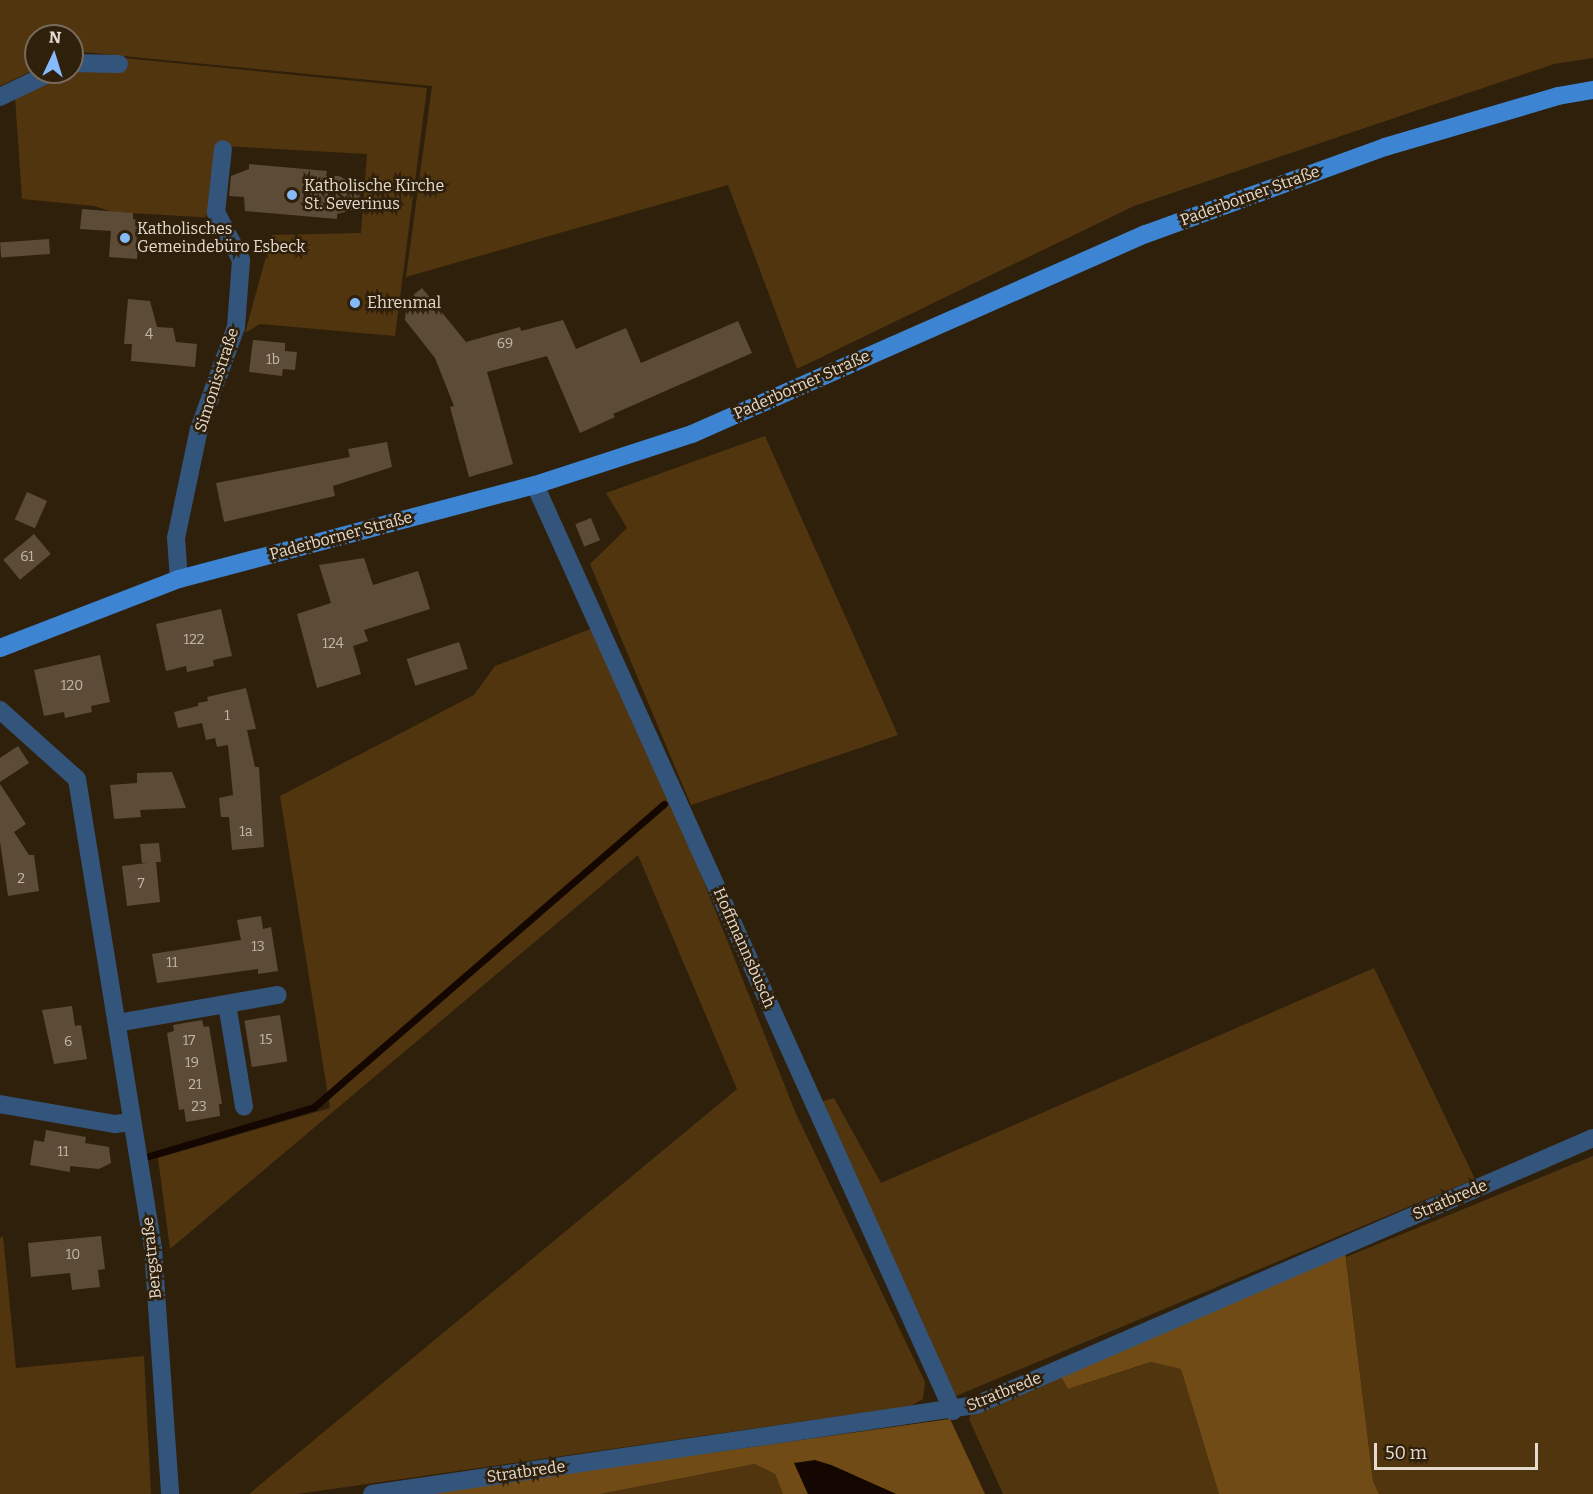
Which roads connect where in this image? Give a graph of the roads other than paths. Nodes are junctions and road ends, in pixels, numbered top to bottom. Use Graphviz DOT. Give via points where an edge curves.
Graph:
graph roads {
  1 [pos="84,63"];
  2 [pos="120,64"];
  3 [pos="27,84"];
  4 [pos="1593,90"];
  5 [pos="0,97"];
  6 [pos="223,149"];
  7 [pos="535,484"];
  8 [pos="179,579"];
  9 [pos="0,648"];
  10 [pos="0,710"];
  11 [pos="278,995"];
  12 [pos="227,1004"];
  13 [pos="117,1023"];
  14 [pos="0,1104"];
  15 [pos="244,1107"];
  16 [pos="131,1122"];
  17 [pos="1593,1138"];
  18 [pos="953,1411"];
  19 [pos="170,1494"];
  20 [pos="372,1494"];
  1 -- 2 [label="street"];
  3 -- 5 [label="street"];
  4 -- 7 [label="main road, Paderborner Straße" via="1558,96 1385,147 1157,230 692,434"];
  6 -- 8 [label="street, Simonisstraße" via="216,212 241,260 236,327 199,429 176,538"];
  7 -- 8 [label="main road, Paderborner Straße"];
  7 -- 18 [label="street, Hoffmannsbusch"];
  8 -- 9 [label="main road, Paderborner Straße"];
  10 -- 13 [label="street, Bergstraße" via="77,779"];
  11 -- 12 [label="street"];
  12 -- 13 [label="street"];
  12 -- 15 [label="street"];
  13 -- 16 [label="street, Bergstraße"];
  14 -- 16 [label="street" via="115,1124"];
  16 -- 19 [label="street, Bergstraße" via="153,1249"];
  17 -- 18 [label="street, Stratbrede" via="976,1405"];
  18 -- 20 [label="street, Stratbrede"];
}
